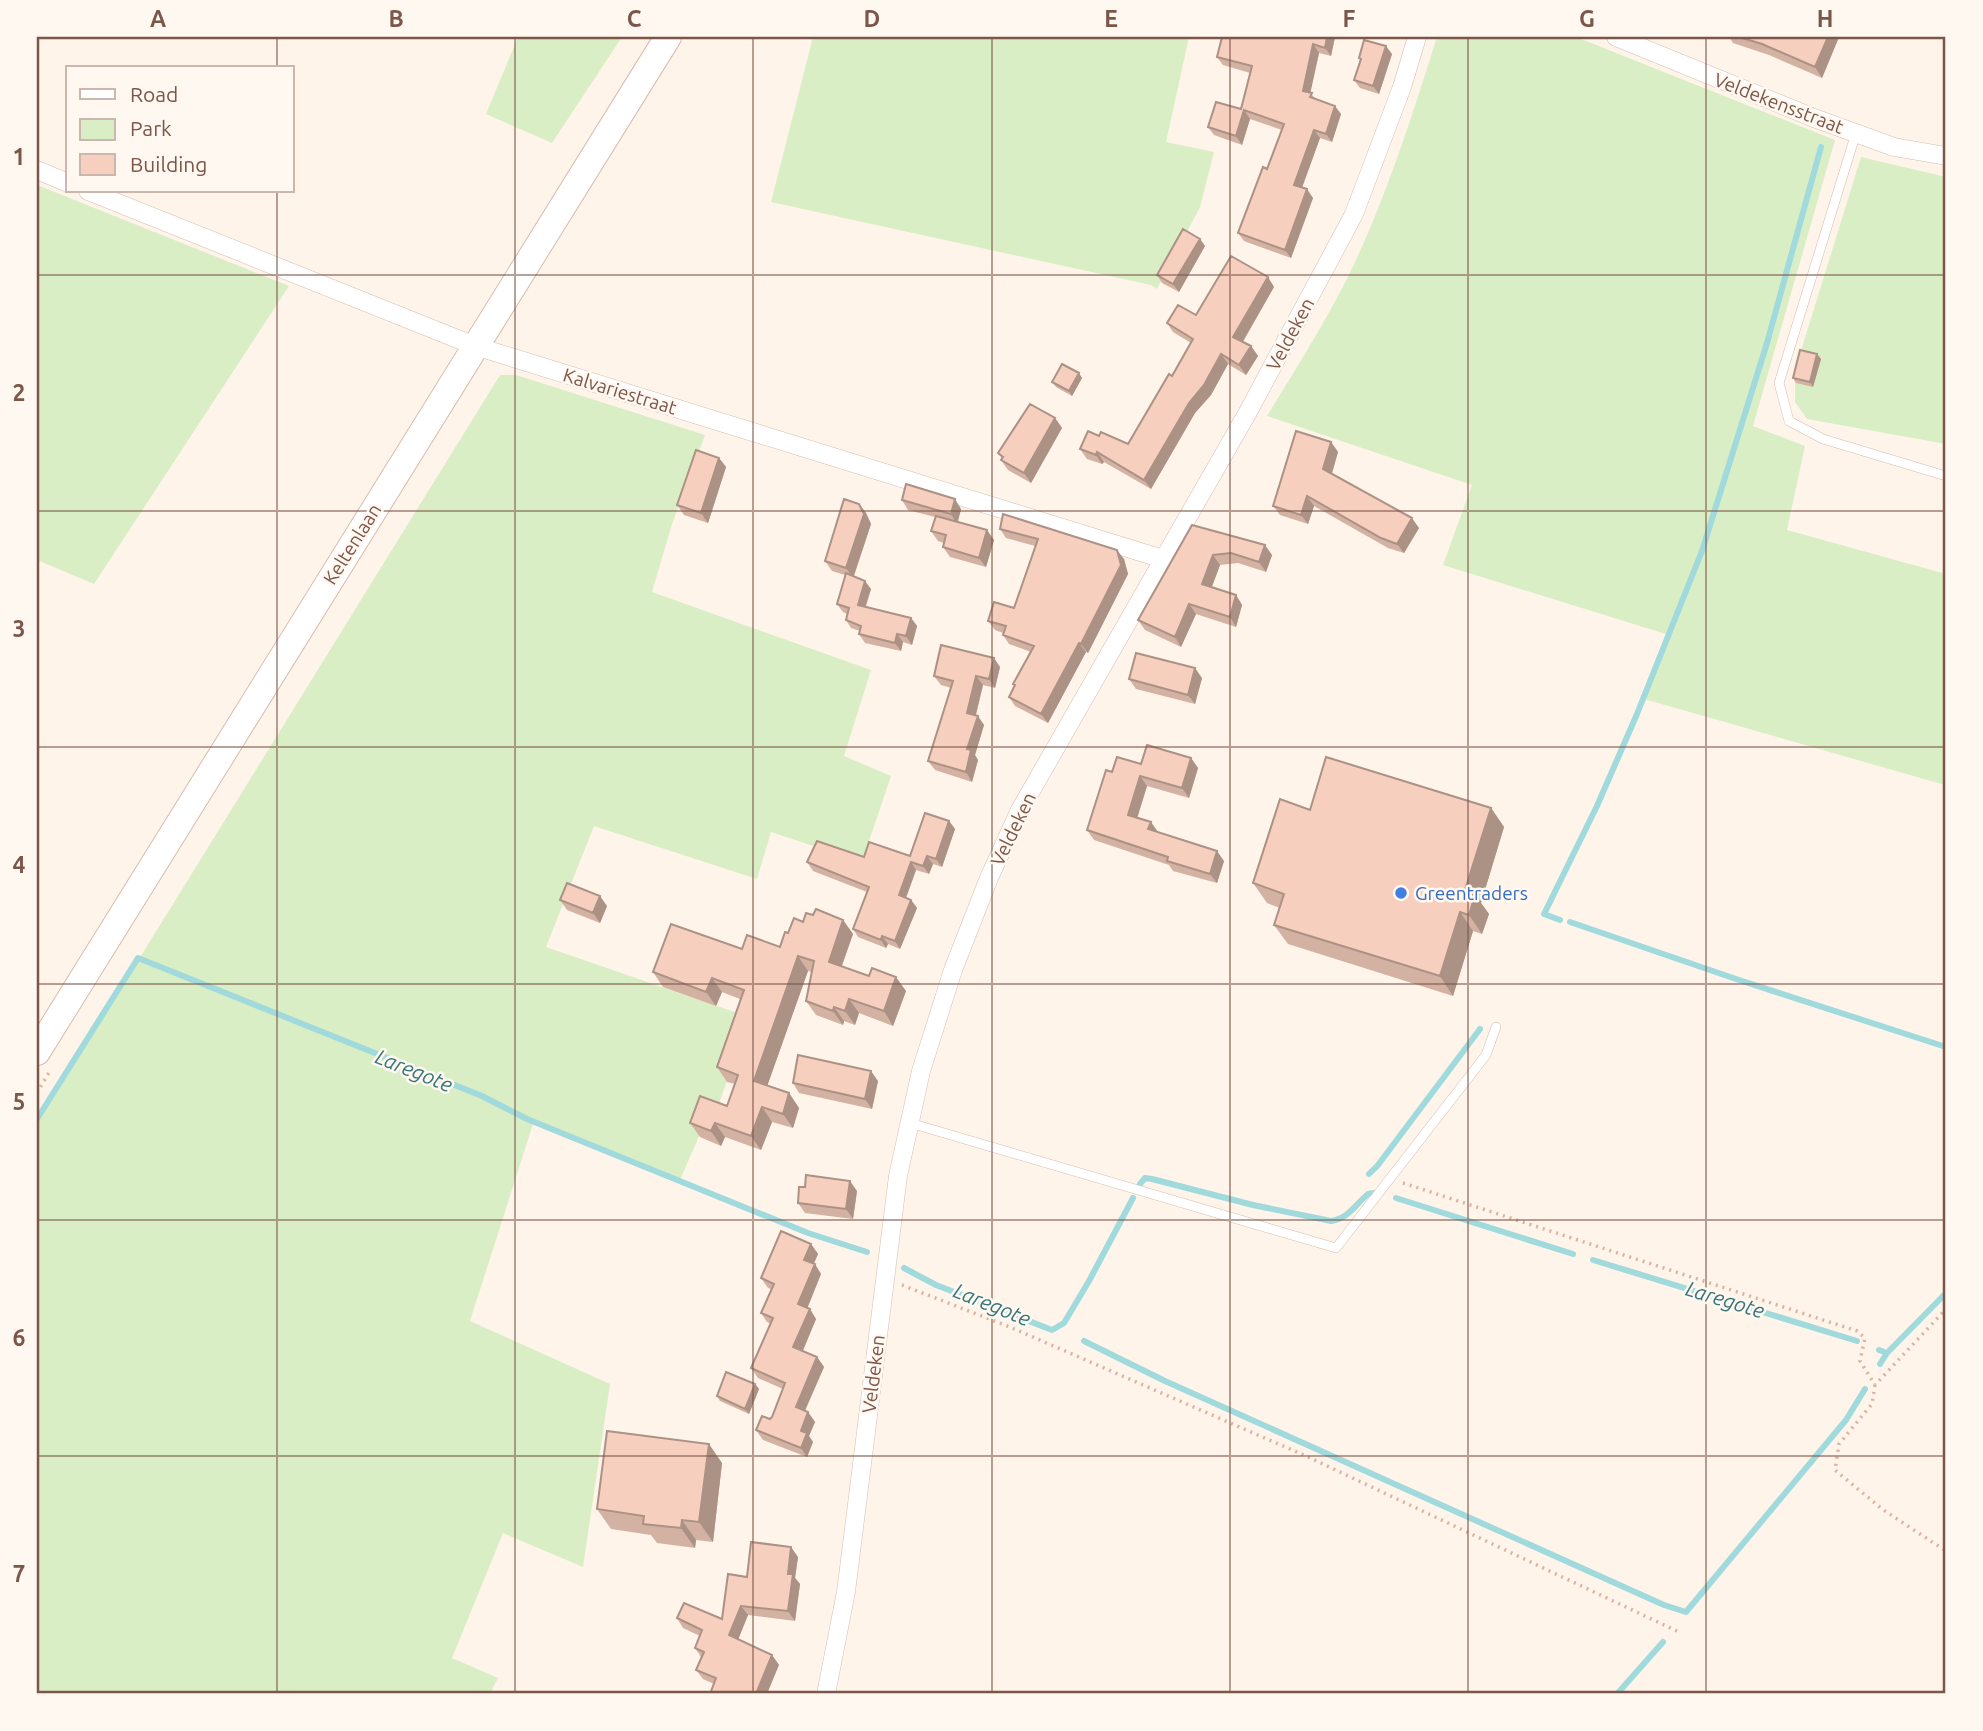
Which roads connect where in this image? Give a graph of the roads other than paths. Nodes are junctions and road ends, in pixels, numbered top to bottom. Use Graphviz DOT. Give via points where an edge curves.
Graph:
graph roads {
  1 [pos="668,37"];
  2 [pos="1417,37"];
  3 [pos="1616,37"];
  4 [pos="1856,133"];
  5 [pos="1946,156"];
  6 [pos="37,170"];
  7 [pos="66,182"];
  8 [pos="90,192"];
  9 [pos="475,346"];
  10 [pos="1946,476"];
  11 [pos="1163,558"];
  12 [pos="1496,1027"];
  13 [pos="37,1052"];
  14 [pos="909,1123"];
  15 [pos="826,1694"];
  1 -- 9 [label="main road, Keltenlaan"];
  2 -- 11 [label="street, Veldeken" via="1354,214"];
  3 -- 4 [label="street, Veldekensstraat"];
  4 -- 5 [label="street, Veldekensstraat" via="1894,147"];
  4 -- 10 [label="lane" via="1779,383 1789,421 1822,439"];
  6 -- 7 [label="street"];
  8 -- 9 [label="street, Kalvariestraat"];
  9 -- 11 [label="street, Kalvariestraat"];
  9 -- 13 [label="main road, Keltenlaan"];
  11 -- 14 [label="street, Veldeken" via="1020,810 989,878 953,970"];
  12 -- 14 [label="lane" via="1486,1055 1336,1248"];
  14 -- 15 [label="street, Veldeken" via="884,1278 846,1592"];
}
